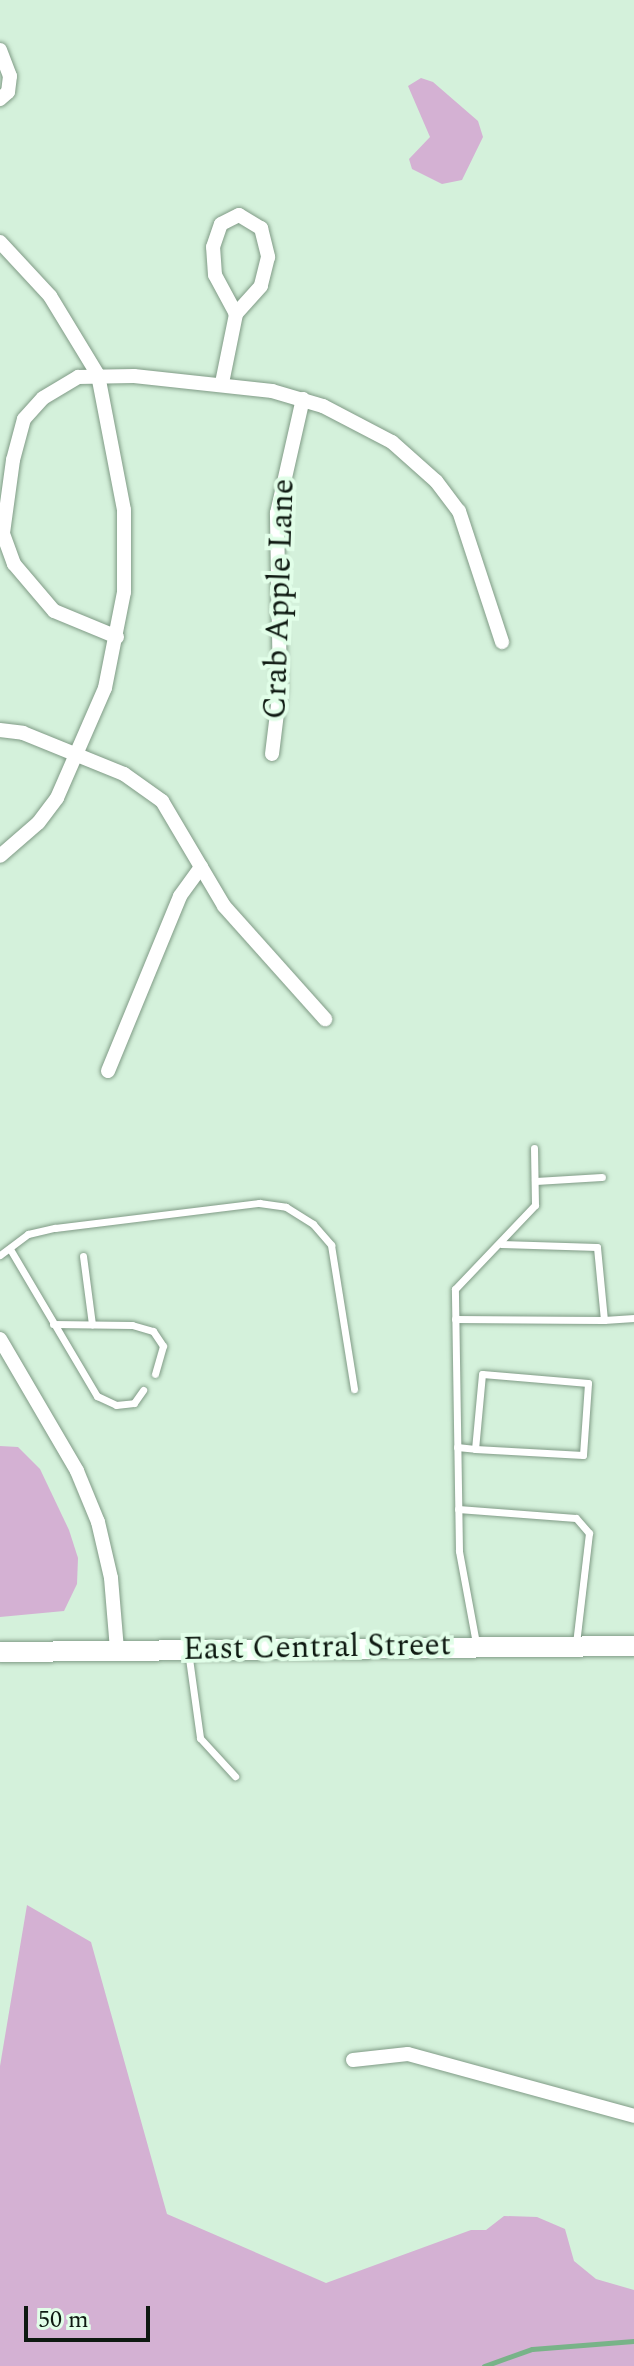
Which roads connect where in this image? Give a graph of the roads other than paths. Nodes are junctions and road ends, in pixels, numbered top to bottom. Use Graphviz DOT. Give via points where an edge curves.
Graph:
graph roads {
  1 [pos="0,50"];
  2 [pos="0,99"];
  3 [pos="0,242"];
  4 [pos="236,314"];
  5 [pos="98,375"];
  6 [pos="222,383"];
  7 [pos="303,399"];
  8 [pos="117,637"];
  9 [pos="502,642"];
  10 [pos="0,730"];
  11 [pos="272,754"];
  12 [pos="78,758"];
  13 [pos="0,856"];
  14 [pos="201,867"];
  15 [pos="325,1019"];
  16 [pos="108,1071"];
  17 [pos="534,1148"];
  18 [pos="602,1177"];
  19 [pos="535,1181"];
  20 [pos="501,1244"];
  21 [pos="10,1249"];
  22 [pos="0,1255"];
  23 [pos="83,1256"];
  24 [pos="634,1318"];
  25 [pos="455,1319"];
  26 [pos="604,1320"];
  27 [pos="53,1324"];
  28 [pos="92,1324"];
  29 [pos="0,1339"];
  30 [pos="155,1374"];
  31 [pos="354,1389"];
  32 [pos="143,1390"];
  33 [pos="457,1447"];
  34 [pos="475,1449"];
  35 [pos="458,1509"];
  36 [pos="476,1646"];
  37 [pos="576,1646"];
  38 [pos="634,1646"];
  39 [pos="188,1649"];
  40 [pos="117,1650"];
  41 [pos="0,1652"];
  42 [pos="235,1776"];
  43 [pos="353,2060"];
  44 [pos="634,2116"];
  1 -- 2 [label="street" via="10,76 8,92"];
  3 -- 5 [label="street" via="50,296"];
  4 -- 4 [label="street" via="261,286 268,257 261,228 239,215 218,228 212,256 215,275"];
  4 -- 6 [label="street"];
  5 -- 6 [label="street"];
  5 -- 8 [label="street" via="124,510 124,592"];
  5 -- 8 [label="street" via="59,385 24,419 3,533 14,564 54,611"];
  6 -- 7 [label="street"];
  7 -- 9 [label="street" via="392,442 449,497 472,541"];
  7 -- 11 [label="street, Crab Apple Lane" via="277,513 280,689"];
  8 -- 12 [label="street"];
  10 -- 12 [label="street" via="23,733"];
  12 -- 13 [label="street" via="38,823"];
  12 -- 14 [label="street" via="124,774 162,801 188,837"];
  14 -- 15 [label="street" via="224,906"];
  14 -- 16 [label="street" via="180,896"];
  17 -- 19 [label="lane"];
  18 -- 19 [label="lane"];
  19 -- 20 [label="lane" via="535,1205"];
  20 -- 25 [label="lane" via="455,1289"];
  20 -- 26 [label="lane" via="597,1247"];
  21 -- 22 [label="lane"];
  21 -- 27 [label="lane"];
  21 -- 31 [label="lane" via="28,1234 55,1228 259,1203 286,1207 313,1224 331,1245"];
  23 -- 28 [label="lane"];
  24 -- 26 [label="lane"];
  25 -- 26 [label="lane"];
  25 -- 33 [label="lane"];
  27 -- 28 [label="lane"];
  27 -- 32 [label="lane" via="97,1396 116,1405 134,1403"];
  28 -- 30 [label="lane" via="153,1331 163,1346"];
  29 -- 40 [label="street" via="77,1471 98,1522 111,1578"];
  33 -- 34 [label="lane"];
  33 -- 35 [label="lane"];
  34 -- 34 [label="lane" via="583,1455 588,1383 482,1374"];
  35 -- 36 [label="lane" via="459,1551"];
  35 -- 37 [label="lane" via="576,1518 589,1533"];
  36 -- 37 [label="main road, East Central Street"];
  36 -- 39 [label="main road, East Central Street"];
  37 -- 38 [label="main road, East Central Street"];
  39 -- 40 [label="main road, East Central Street"];
  39 -- 42 [label="lane" via="200,1738"];
  40 -- 41 [label="main road, East Central Street"];
  43 -- 44 [label="street" via="408,2054"];
}
